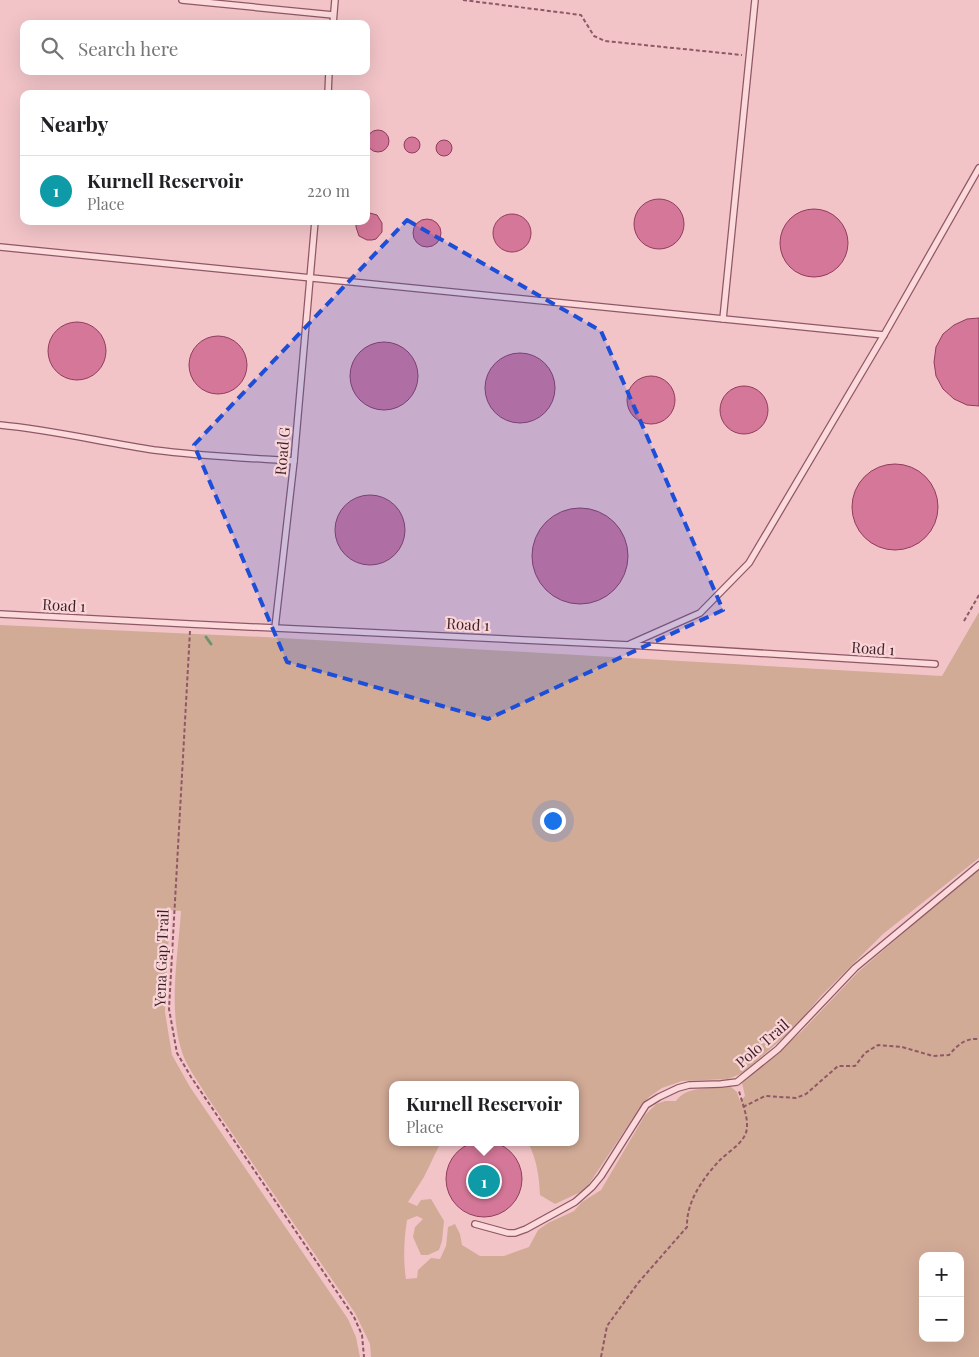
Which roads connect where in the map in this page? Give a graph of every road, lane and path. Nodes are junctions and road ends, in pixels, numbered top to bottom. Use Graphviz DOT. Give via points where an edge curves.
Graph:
graph roads {
  1 [pos="182,0"];
  2 [pos="335,0"];
  3 [pos="463,0"];
  4 [pos="755,0"];
  5 [pos="333,15"];
  6 [pos="333,20"];
  7 [pos="749,56"];
  8 [pos="329,75"];
  9 [pos="328,90"];
  10 [pos="979,168"];
  11 [pos="314,225"];
  12 [pos="0,247"];
  13 [pos="309,277"];
  14 [pos="723,319"];
  15 [pos="884,335"];
  16 [pos="0,425"];
  17 [pos="294,461"];
  18 [pos="979,595"];
  19 [pos="0,614"];
  20 [pos="964,621"];
  21 [pos="190,624"];
  22 [pos="274,628"];
  23 [pos="629,645"];
  24 [pos="935,664"];
  25 [pos="979,865"];
  26 [pos="979,1039"];
  27 [pos="737,1082"];
  28 [pos="743,1107"];
  29 [pos="475,1224"];
  30 [pos="364,1357"];
  31 [pos="601,1357"];
  1 -- 5 [label="lane"];
  2 -- 5 [label="lane"];
  3 -- 7 [label="path" via="581,15 594,36 605,41"];
  4 -- 7 [label="lane"];
  5 -- 6 [label="lane"];
  7 -- 14 [label="lane"];
  8 -- 9 [label="lane"];
  10 -- 15 [label="lane"];
  11 -- 13 [label="lane, Road G"];
  12 -- 13 [label="lane"];
  13 -- 14 [label="lane"];
  13 -- 17 [label="lane, Road G"];
  14 -- 15 [label="lane"];
  15 -- 23 [label="lane" via="749,563 700,613"];
  16 -- 17 [label="lane" via="156,450"];
  17 -- 22 [label="lane, Road G"];
  18 -- 20 [label="path"];
  19 -- 21 [label="lane, Road 1"];
  21 -- 22 [label="lane, Road 1"];
  21 -- 30 [label="path, Yena Gap Trail" via="169,1009 177,1053 354,1317 362,1335"];
  22 -- 23 [label="lane, Road 1"];
  23 -- 24 [label="lane, Road 1"];
  25 -- 27 [label="lane, Polo Trail" via="854,968 778,1049"];
  26 -- 28 [label="path" via="961,1042 949,1055 932,1056 902,1047 878,1045 865,1053 854,1066 838,1066 806,1094 796,1098 764,1096"];
  27 -- 28 [label="path, Polo Trail"];
  27 -- 29 [label="lane" via="689,1085 652,1100 592,1188 550,1217 515,1233"];
  28 -- 31 [label="path, Polo Trail" via="748,1126 742,1141 704,1180 690,1202 687,1227 638,1283 607,1326"];
}
